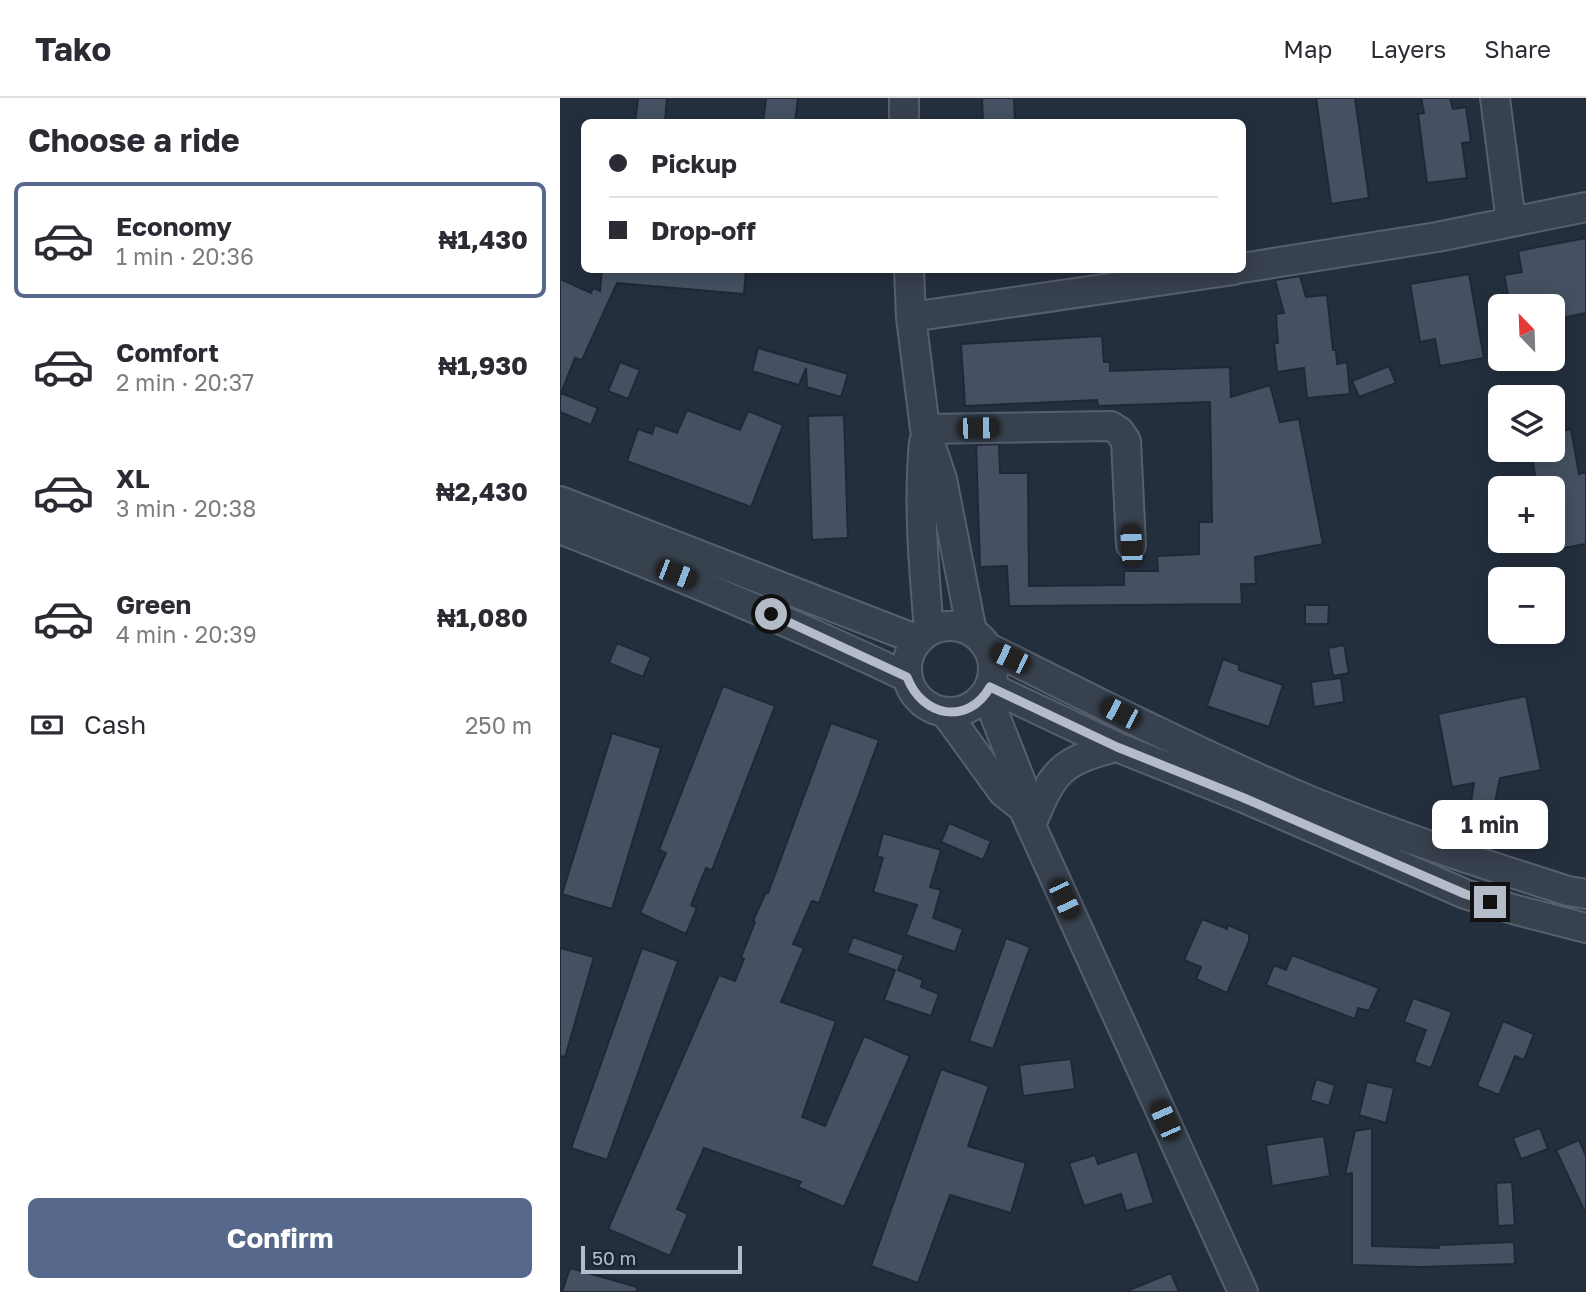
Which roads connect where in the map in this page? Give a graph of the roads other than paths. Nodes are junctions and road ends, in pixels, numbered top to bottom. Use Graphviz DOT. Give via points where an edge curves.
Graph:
graph roads {
  1 [pos="904,98"];
  2 [pos="1495,98"];
  3 [pos="904,119"];
  4 [pos="1586,207"];
  5 [pos="1511,222"];
  6 [pos="1246,267"];
  7 [pos="909,273"];
  8 [pos="1213,273"];
  9 [pos="911,317"];
  10 [pos="925,429"];
  11 [pos="560,501"];
  12 [pos="560,529"];
  13 [pos="1131,545"];
  14 [pos="923,635"];
  15 [pos="979,639"];
  16 [pos="907,677"];
  17 [pos="988,690"];
  18 [pos="945,712"];
  19 [pos="1117,747"];
  20 [pos="1027,816"];
  21 [pos="1586,894"];
  22 [pos="1586,928"];
  23 [pos="1243,1292"];
  1 -- 3 [label="street"];
  2 -- 5 [label="street"];
  4 -- 5 [label="street"];
  5 -- 6 [label="street"];
  7 -- 9 [label="street"];
  8 -- 9 [label="street"];
  9 -- 10 [label="street"];
  10 -- 13 [label="street" via="1111,426 1119,430 1126,441"];
  10 -- 14 [label="street"];
  10 -- 15 [label="street" via="942,479"];
  11 -- 14 [label="street"];
  12 -- 16 [label="street" via="713,589"];
  14 -- 15 [label="street" via="955,626"];
  14 -- 16 [label="street" via="908,657"];
  15 -- 17 [label="street" via="992,660"];
  15 -- 21 [label="street" via="1165,736 1308,799 1446,852"];
  16 -- 18 [label="street" via="920,701"];
  17 -- 18 [label="street" via="968,708"];
  17 -- 19 [label="street"];
  17 -- 20 [label="street" via="1021,782"];
  18 -- 20 [label="street" via="1003,792"];
  19 -- 20 [label="street" via="1069,764"];
  19 -- 22 [label="street" via="1465,894"];
  20 -- 23 [label="street"];
}
